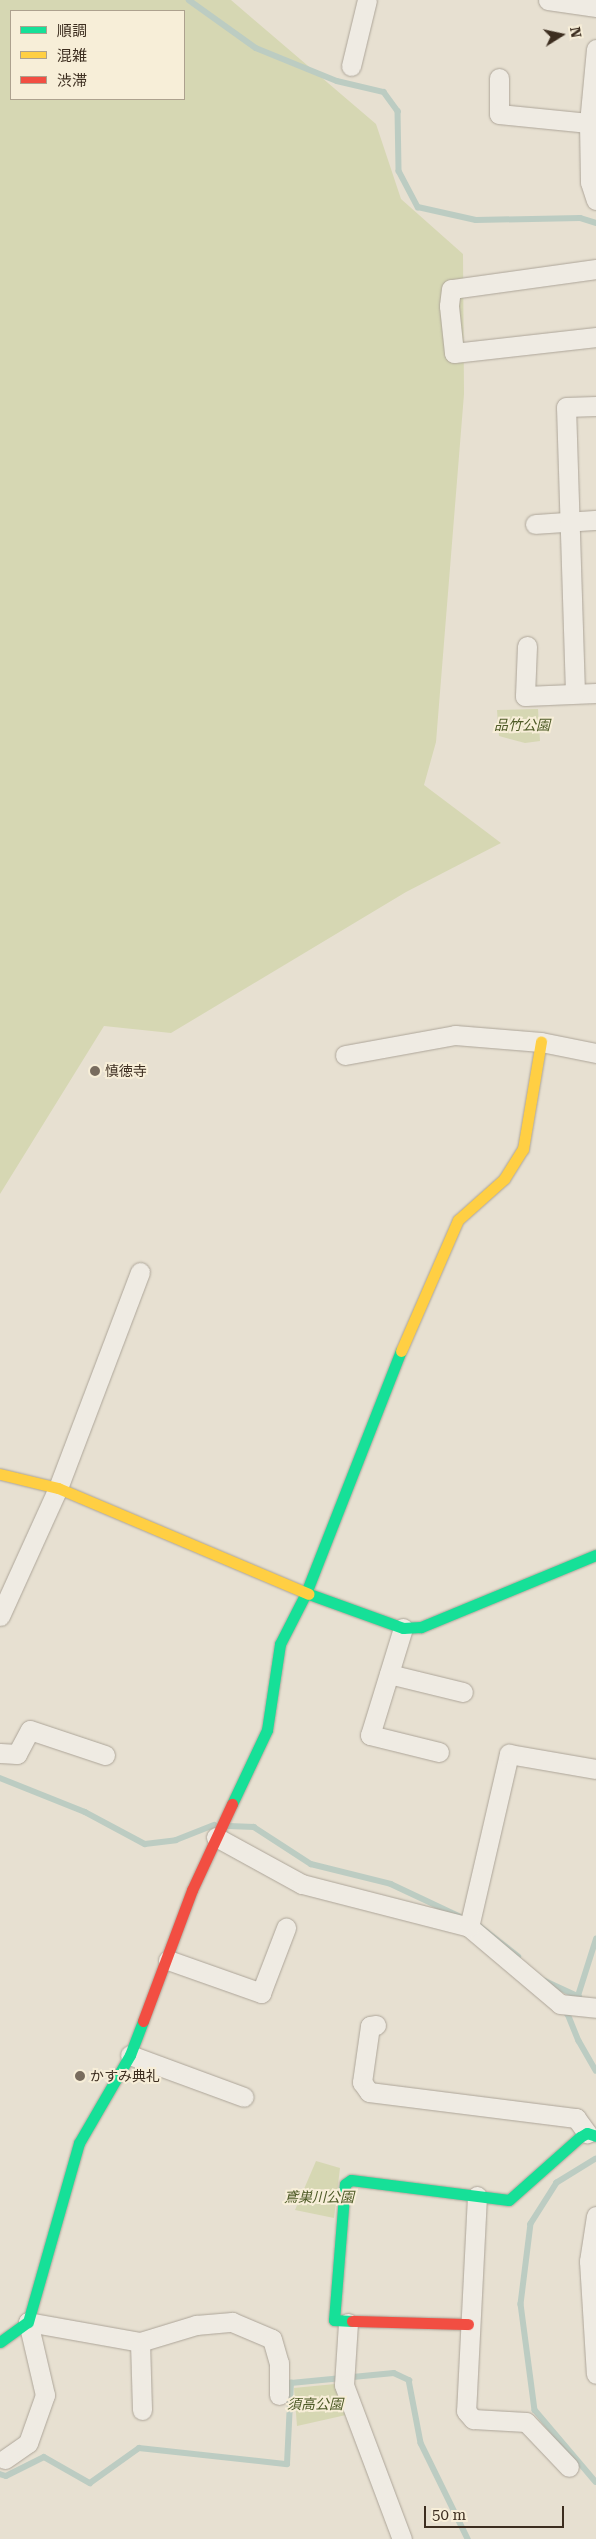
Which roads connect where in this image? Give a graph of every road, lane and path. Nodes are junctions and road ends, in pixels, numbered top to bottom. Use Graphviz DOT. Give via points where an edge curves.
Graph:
graph roads {
  1 [pos="367,0"];
  2 [pos="548,0"];
  3 [pos="596,7"];
  4 [pos="596,49"];
  5 [pos="351,66"];
  6 [pos="500,78"];
  7 [pos="595,89"];
  8 [pos="589,123"];
  9 [pos="596,200"];
  10 [pos="596,269"];
  11 [pos="596,337"];
  12 [pos="596,406"];
  13 [pos="596,520"];
  14 [pos="569,521"];
  15 [pos="536,524"];
  16 [pos="527,646"];
  17 [pos="575,693"];
  18 [pos="596,694"];
  19 [pos="541,1042"];
  20 [pos="596,1053"];
  21 [pos="345,1055"];
  22 [pos="140,1272"];
  23 [pos="0,1474"];
  24 [pos="58,1488"];
  25 [pos="596,1555"];
  26 [pos="306,1594"];
  27 [pos="0,1616"];
  28 [pos="403,1628"];
  29 [pos="389,1674"];
  30 [pos="463,1692"];
  31 [pos="439,1752"];
  32 [pos="0,1753"];
  33 [pos="105,1755"];
  34 [pos="596,1769"];
  35 [pos="216,1837"];
  36 [pos="471,1921"];
  37 [pos="286,1928"];
  38 [pos="168,1960"];
  39 [pos="592,2007"];
  40 [pos="376,2025"];
  41 [pos="130,2055"];
  42 [pos="244,2097"];
  43 [pos="592,2135"];
  44 [pos="477,2196"];
  45 [pos="596,2216"];
  46 [pos="28,2322"];
  47 [pos="348,2323"];
  48 [pos="468,2324"];
  49 [pos="0,2342"];
  50 [pos="140,2342"];
  51 [pos="596,2374"];
  52 [pos="279,2395"];
  53 [pos="142,2410"];
  54 [pos="5,2459"];
  55 [pos="569,2467"];
  56 [pos="402,2539"];
  1 -- 5 [label="street"];
  2 -- 3 [label="street"];
  4 -- 7 [label="street"];
  6 -- 8 [label="street" via="499,114"];
  7 -- 8 [label="street"];
  8 -- 9 [label="street" via="590,182"];
  10 -- 11 [label="street" via="451,289 449,306 454,353"];
  12 -- 14 [label="street" via="566,407"];
  13 -- 14 [label="street"];
  14 -- 15 [label="street"];
  14 -- 17 [label="street"];
  16 -- 17 [label="street" via="525,696"];
  17 -- 18 [label="street"];
  19 -- 20 [label="street"];
  19 -- 21 [label="street" via="455,1035"];
  19 -- 26 [label="street" via="522,1149 504,1179 458,1220 431,1273"];
  22 -- 24 [label="street"];
  23 -- 24 [label="street"];
  24 -- 26 [label="street"];
  24 -- 27 [label="street"];
  25 -- 28 [label="street" via="456,1615 421,1627"];
  26 -- 28 [label="street"];
  26 -- 35 [label="street" via="280,1644 267,1730 230,1814"];
  28 -- 29 [label="street"];
  29 -- 30 [label="street"];
  29 -- 31 [label="street" via="370,1736"];
  32 -- 33 [label="street" via="17,1754 30,1730"];
  34 -- 36 [label="street" via="510,1754"];
  35 -- 36 [label="street" via="302,1884"];
  35 -- 38 [label="street"];
  36 -- 39 [label="street" via="563,2004"];
  37 -- 38 [label="street" via="261,1994"];
  38 -- 41 [label="street"];
  40 -- 43 [label="street" via="370,2026 362,2082 369,2092 576,2118"];
  41 -- 42 [label="street"];
  41 -- 46 [label="street" via="79,2143"];
  43 -- 44 [label="street" via="553,2158 518,2196 509,2200"];
  44 -- 47 [label="street" via="351,2180 345,2184 334,2320"];
  44 -- 48 [label="street"];
  45 -- 51 [label="street" via="589,2261"];
  46 -- 49 [label="street"];
  46 -- 50 [label="street"];
  46 -- 54 [label="street" via="45,2395 28,2443"];
  47 -- 48 [label="street"];
  47 -- 56 [label="street" via="344,2378"];
  48 -- 55 [label="street" via="466,2411 473,2419 526,2422"];
  50 -- 52 [label="street" via="196,2325 232,2322 272,2339 279,2363"];
  50 -- 53 [label="street"];
}
